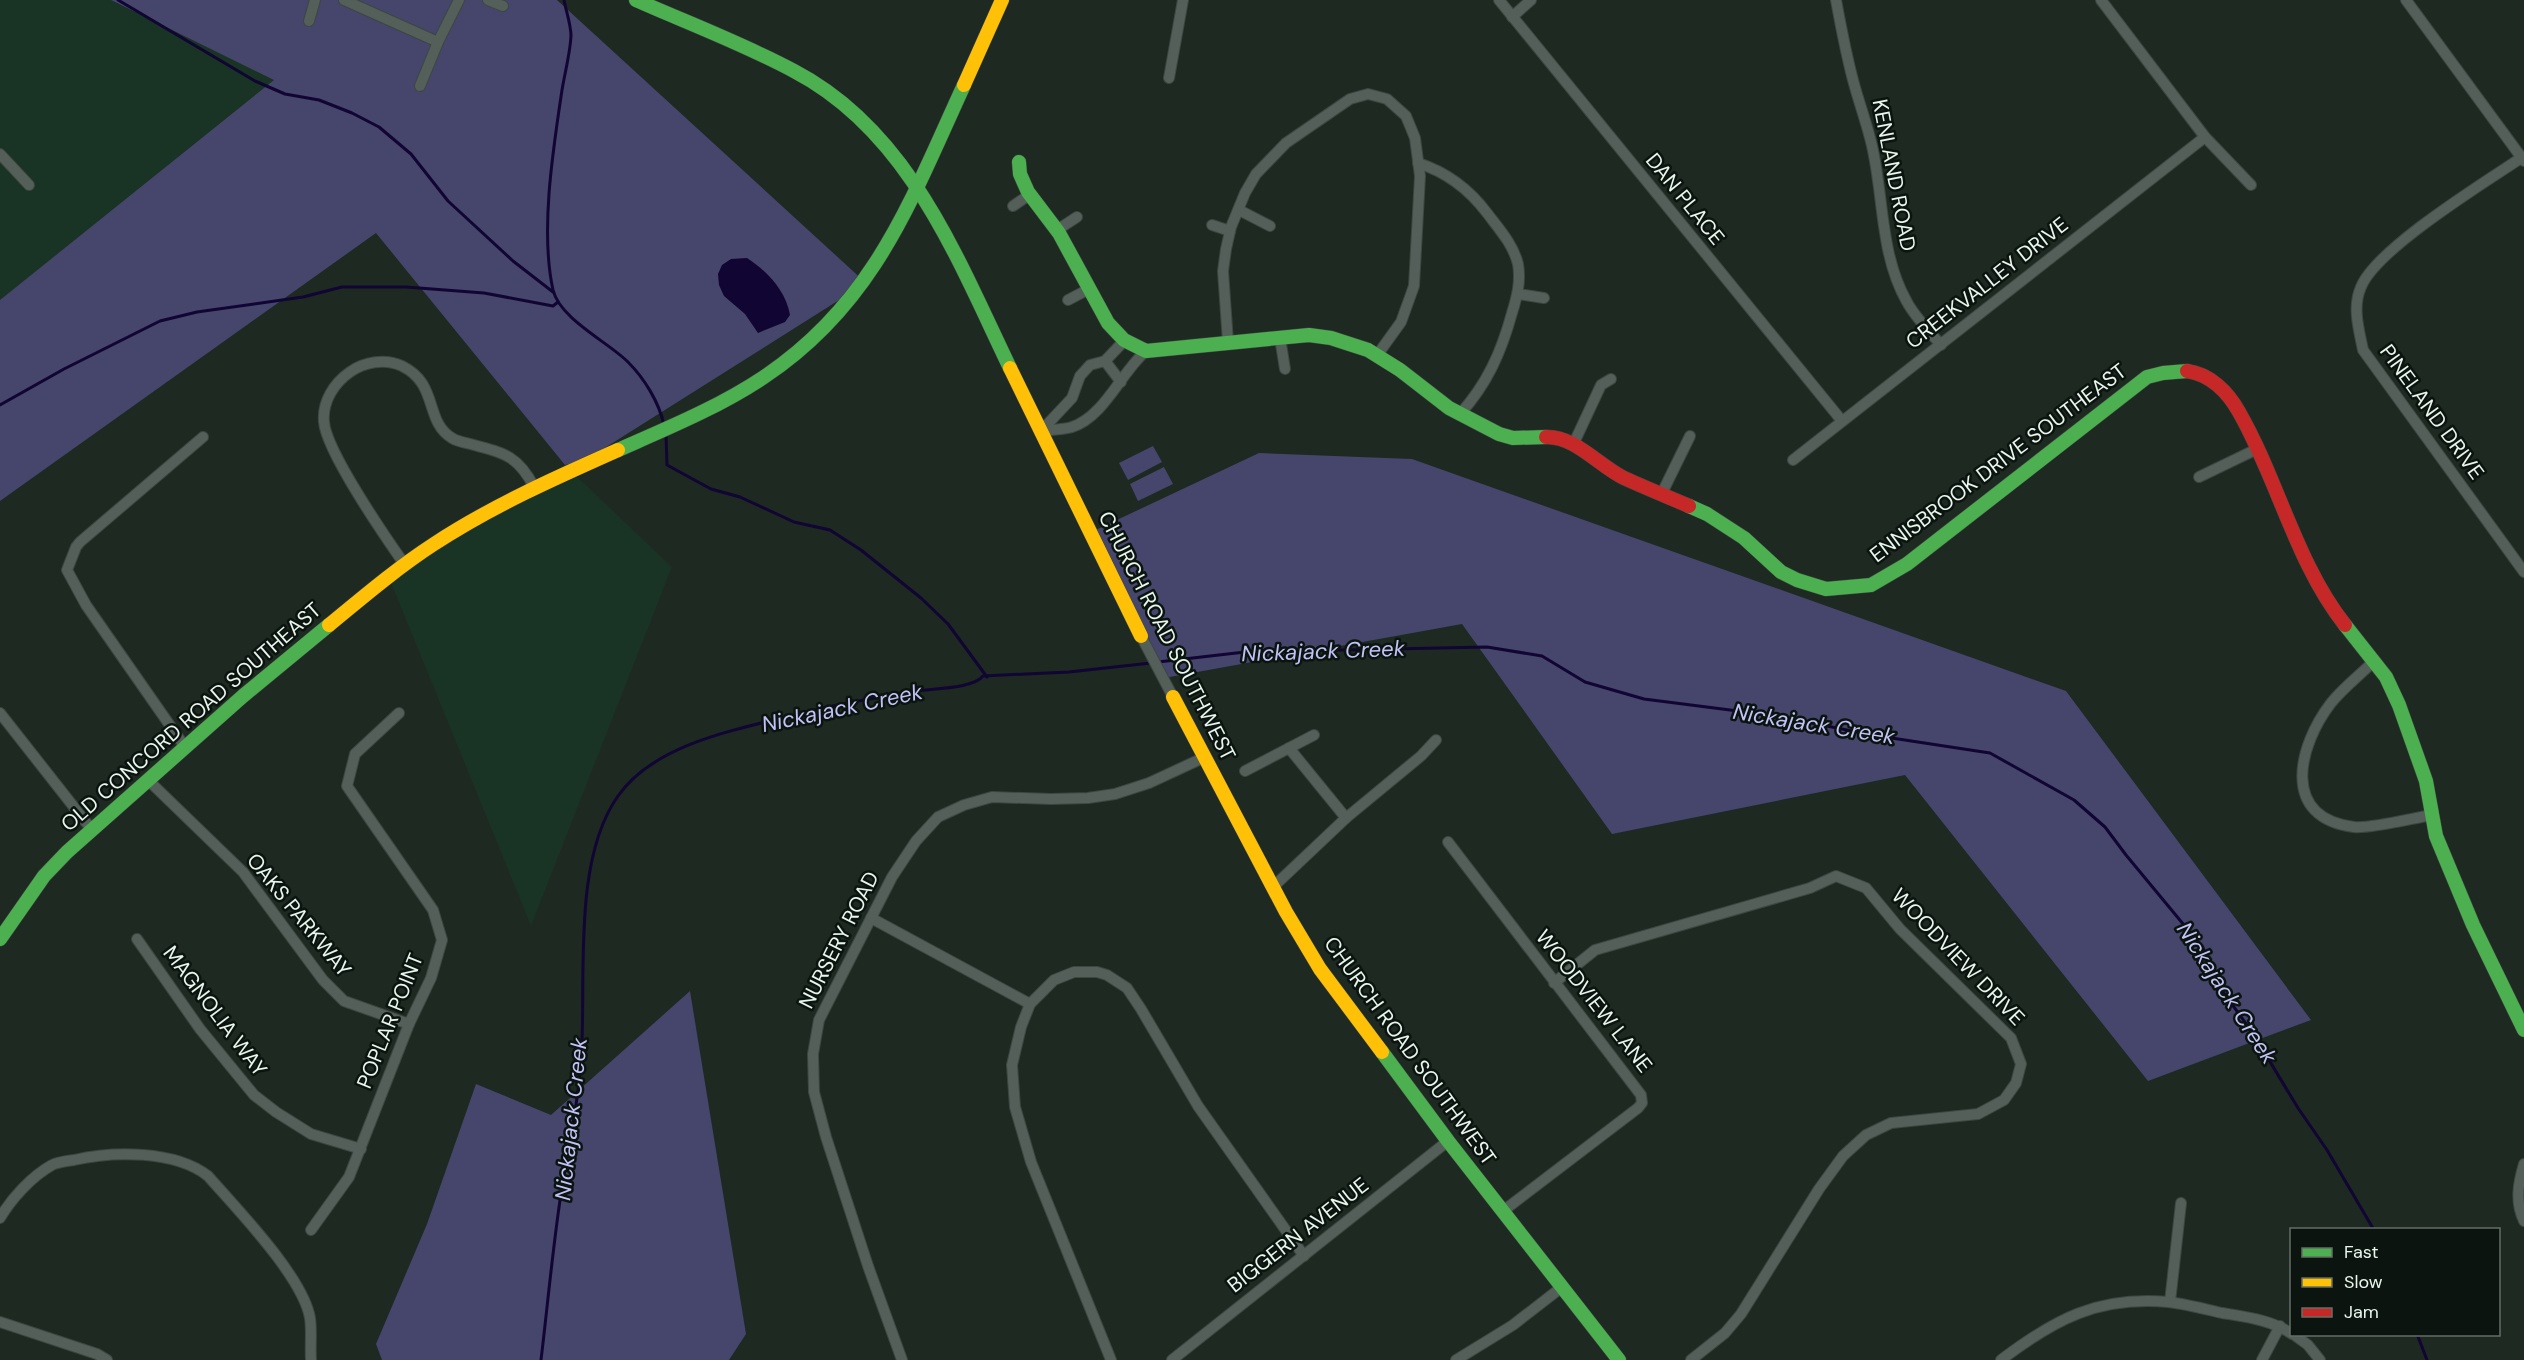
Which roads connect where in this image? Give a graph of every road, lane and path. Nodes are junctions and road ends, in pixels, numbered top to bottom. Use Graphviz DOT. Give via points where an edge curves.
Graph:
graph roads {
  1 [pos="315,0"];
  2 [pos="344,0"];
  3 [pos="459,0"];
  4 [pos="488,0"];
  5 [pos="636,0"];
  6 [pos="1002,0"];
  7 [pos="1182,0"];
  8 [pos="1498,0"];
  9 [pos="1532,0"];
  10 [pos="1836,0"];
  11 [pos="2101,0"];
  12 [pos="2406,0"];
  13 [pos="503,6"];
  14 [pos="1512,17"];
  15 [pos="309,21"];
  16 [pos="438,42"];
  17 [pos="1169,78"];
  18 [pos="420,86"];
  19 [pos="2205,137"];
  20 [pos="0,154"];
  21 [pos="2523,160"];
  22 [pos="1019,162"];
  23 [pos="1418,163"];
  24 [pos="29,185"];
  25 [pos="918,185"];
  26 [pos="2251,185"];
  27 [pos="1029,195"];
  28 [pos="1013,206"];
  29 [pos="1239,210"];
  30 [pos="1077,217"];
  31 [pos="1212,225"];
  32 [pos="1270,226"];
  33 [pos="1057,230"];
  34 [pos="1230,231"];
  35 [pos="1089,288"];
  36 [pos="1518,294"];
  37 [pos="1544,298"];
  38 [pos="1068,300"];
  39 [pos="1280,338"];
  40 [pos="1124,340"];
  41 [pos="1228,342"];
  42 [pos="1941,345"];
  43 [pos="1146,351"];
  44 [pos="1378,354"];
  45 [pos="1105,361"];
  46 [pos="1285,369"];
  47 [pos="1611,378"];
  48 [pos="1121,382"];
  49 [pos="1460,414"];
  50 [pos="1842,421"];
  51 [pos="1040,432"];
  52 [pos="1690,436"];
  53 [pos="203,437"];
  54 [pos="1573,445"];
  55 [pos="2257,449"];
  56 [pos="1793,460"];
  57 [pos="2199,477"];
  58 [pos="534,487"];
  59 [pos="1662,493"];
  60 [pos="405,565"];
  61 [pos="2524,572"];
  62 [pos="1141,636"];
  63 [pos="2374,661"];
  64 [pos="1173,698"];
  65 [pos="0,713"];
  66 [pos="399,713"];
  67 [pos="1314,735"];
  68 [pos="1436,740"];
  69 [pos="185,747"];
  70 [pos="1289,748"];
  71 [pos="1205,758"];
  72 [pos="1245,771"];
  73 [pos="148,780"];
  74 [pos="2432,815"];
  75 [pos="1346,818"];
  76 [pos="92,830"];
  77 [pos="1448,842"];
  78 [pos="1273,887"];
  79 [pos="871,918"];
  80 [pos="4,922"];
  81 [pos="0,939"];
  82 [pos="137,939"];
  83 [pos="1554,983"];
  84 [pos="1030,1004"];
  85 [pos="409,1024"];
  86 [pos="2524,1030"];
  87 [pos="1448,1141"];
  88 [pos="360,1149"];
  89 [pos="2524,1164"];
  90 [pos="2181,1203"];
  91 [pos="1503,1211"];
  92 [pos="0,1218"];
  93 [pos="2524,1221"];
  94 [pos="311,1230"];
  95 [pos="1304,1256"];
  96 [pos="1562,1287"];
  97 [pos="2170,1302"];
  98 [pos="0,1322"];
  99 [pos="2280,1326"];
  100 [pos="2290,1333"];
  101 [pos="2295,1336"];
  102 [pos="107,1360"];
  103 [pos="311,1360"];
  104 [pos="902,1360"];
  105 [pos="1111,1360"];
  106 [pos="1172,1360"];
  107 [pos="1456,1360"];
  108 [pos="1619,1360"];
  109 [pos="1691,1360"];
  110 [pos="2001,1360"];
  111 [pos="2262,1360"];
  112 [pos="2320,1360"];
  1 -- 15 [label="street"];
  2 -- 16 [label="street"];
  3 -- 16 [label="street"];
  4 -- 13 [label="street"];
  5 -- 25 [label="street, CHURCH ROAD SOUTHWEST" via="811,81 858,116"];
  6 -- 25 [label="street, OLD CONCORD ROAD SOUTHEAST"];
  7 -- 17 [label="street"];
  8 -- 14 [label="street, DAN PLACE"];
  9 -- 14 [label="street"];
  10 -- 42 [label="street, KENLAND ROAD" via="1873,148 1895,277 1907,303"];
  11 -- 19 [label="street"];
  12 -- 21 [label="street"];
  14 -- 50 [label="street, DAN PLACE"];
  16 -- 18 [label="street"];
  19 -- 26 [label="street"];
  19 -- 42 [label="street, CREEKVALLEY DRIVE"];
  20 -- 24 [label="street"];
  21 -- 61 [label="street, PINELAND DRIVE" via="2410,235 2372,269 2356,306 2364,350"];
  22 -- 27 [label="street" via="1019,177"];
  23 -- 29 [label="street" via="1415,138 1406,116 1387,99 1359,95 1270,158 1245,192"];
  23 -- 36 [label="street" via="1448,176 1487,213 1514,253"];
  23 -- 44 [label="street" via="1414,286 1401,322"];
  25 -- 51 [label="street, CHURCH ROAD SOUTHWEST"];
  25 -- 58 [label="street, OLD CONCORD ROAD SOUTHEAST" via="883,255 858,291 811,340 766,376 732,397"];
  27 -- 28 [label="street"];
  27 -- 33 [label="street"];
  29 -- 32 [label="street"];
  29 -- 34 [label="street"];
  30 -- 33 [label="street"];
  31 -- 34 [label="street"];
  33 -- 35 [label="street"];
  34 -- 41 [label="street" via="1223,271"];
  35 -- 38 [label="street"];
  35 -- 40 [label="street" via="1108,323"];
  36 -- 37 [label="street"];
  36 -- 49 [label="street" via="1489,376"];
  39 -- 41 [label="street"];
  39 -- 44 [label="street" via="1327,336 1360,344"];
  39 -- 46 [label="street"];
  40 -- 43 [label="street"];
  40 -- 45 [label="street"];
  41 -- 43 [label="street"];
  42 -- 50 [label="street, CREEKVALLEY DRIVE"];
  43 -- 48 [label="street" via="1133,362"];
  44 -- 49 [label="street"];
  45 -- 48 [label="street"];
  45 -- 51 [label="street" via="1090,365 1080,376 1072,398"];
  47 -- 54 [label="street" via="1601,385"];
  48 -- 51 [label="street" via="1084,420 1072,427"];
  49 -- 54 [label="street" via="1513,438 1554,437"];
  50 -- 56 [label="street, CREEKVALLEY DRIVE"];
  51 -- 62 [label="street, CHURCH ROAD SOUTHWEST"];
  52 -- 59 [label="street"];
  53 -- 69 [label="street" via="80,542 67,570 86,605"];
  54 -- 59 [label="street" via="1622,477"];
  55 -- 57 [label="street"];
  55 -- 59 [label="street, ENNISBROOK DRIVE SOUTHEAST" via="2239,411 2211,379 2196,371 2180,369 2147,377 1907,564 1871,585 1826,589 1781,572 1744,538 1707,514"];
  55 -- 63 [label="street, ENNISBROOK DRIVE SOUTHEAST" via="2334,611"];
  58 -- 60 [label="street, OLD CONCORD ROAD SOUTHEAST" via="464,525"];
  58 -- 60 [label="street" via="520,463 508,455 452,438 440,428 426,387 402,366 386,361 355,368 328,398 324,421 327,437"];
  60 -- 69 [label="street, OLD CONCORD ROAD SOUTHEAST" via="299,647"];
  62 -- 64 [label="street, CHURCH ROAD SOUTHWEST"];
  63 -- 74 [label="street, ENNISBROOK DRIVE SOUTHEAST" via="2399,705 2426,781"];
  63 -- 74 [label="street" via="2332,701 2318,721 2306,747 2302,786 2317,811 2340,824 2356,827"];
  64 -- 71 [label="street, CHURCH ROAD SOUTHWEST"];
  65 -- 76 [label="street"];
  66 -- 85 [label="street, POPLAR POINT" via="355,754 347,786 433,910 442,940"];
  67 -- 70 [label="street"];
  68 -- 75 [label="street"];
  69 -- 73 [label="street, OLD CONCORD ROAD SOUTHEAST"];
  70 -- 72 [label="street"];
  70 -- 75 [label="street"];
  71 -- 78 [label="street, CHURCH ROAD SOUTHWEST"];
  71 -- 79 [label="street, NURSERY ROAD" via="1115,794 1051,799 992,797 938,817 892,877"];
  73 -- 76 [label="street, OLD CONCORD ROAD SOUTHEAST"];
  73 -- 85 [label="street, OAKS PARKWAY" via="243,872 323,980 344,1001"];
  74 -- 86 [label="street, ENNISBROOK DRIVE SOUTHEAST" via="2436,836 2473,925"];
  75 -- 78 [label="street"];
  76 -- 80 [label="street, OLD CONCORD ROAD SOUTHEAST"];
  77 -- 83 [label="street, WOODVIEW LANE"];
  78 -- 87 [label="street, CHURCH ROAD SOUTHWEST" via="1326,977"];
  79 -- 84 [label="street"];
  79 -- 104 [label="street, NURSERY ROAD" via="819,1020 813,1054 814,1092 861,1245"];
  80 -- 81 [label="street, OLD CONCORD ROAD SOUTHEAST"];
  82 -- 88 [label="street, MAGNOLIA WAY" via="200,1029 254,1095 311,1134"];
  83 -- 91 [label="street, WOODVIEW LANE" via="1641,1095 1642,1103"];
  83 -- 109 [label="street, WOODVIEW DRIVE" via="1595,950 1810,888 1836,876 1866,888 1900,929 2011,1038 2021,1064 2016,1083 2004,1100 1978,1114 1891,1123 1866,1135 1819,1189 1741,1314 1725,1333"];
  84 -- 95 [label="street" via="1054,980 1074,972 1107,975 1127,988 1198,1106"];
  84 -- 105 [label="street" via="1012,1065 1019,1126"];
  85 -- 88 [label="street, POPLAR POINT"];
  87 -- 91 [label="street, CHURCH ROAD SOUTHWEST"];
  87 -- 95 [label="street, BIGGERN AVENUE"];
  88 -- 94 [label="street, POPLAR POINT" via="349,1177"];
  89 -- 93 [label="street" via="2518,1185 2519,1211"];
  90 -- 97 [label="street"];
  91 -- 96 [label="street, CHURCH ROAD SOUTHWEST"];
  92 -- 103 [label="street" via="33,1180 53,1165 127,1154 173,1159 198,1168 264,1241 300,1290 309,1318"];
  95 -- 106 [label="street, BIGGERN AVENUE"];
  96 -- 107 [label="street"];
  96 -- 108 [label="street, CHURCH ROAD SOUTHWEST"];
  97 -- 99 [label="street"];
  97 -- 110 [label="street" via="2136,1301 2084,1311 2046,1327"];
  98 -- 102 [label="street"];
  99 -- 100 [label="street"];
  99 -- 111 [label="street"];
  101 -- 112 [label="street"];
}
